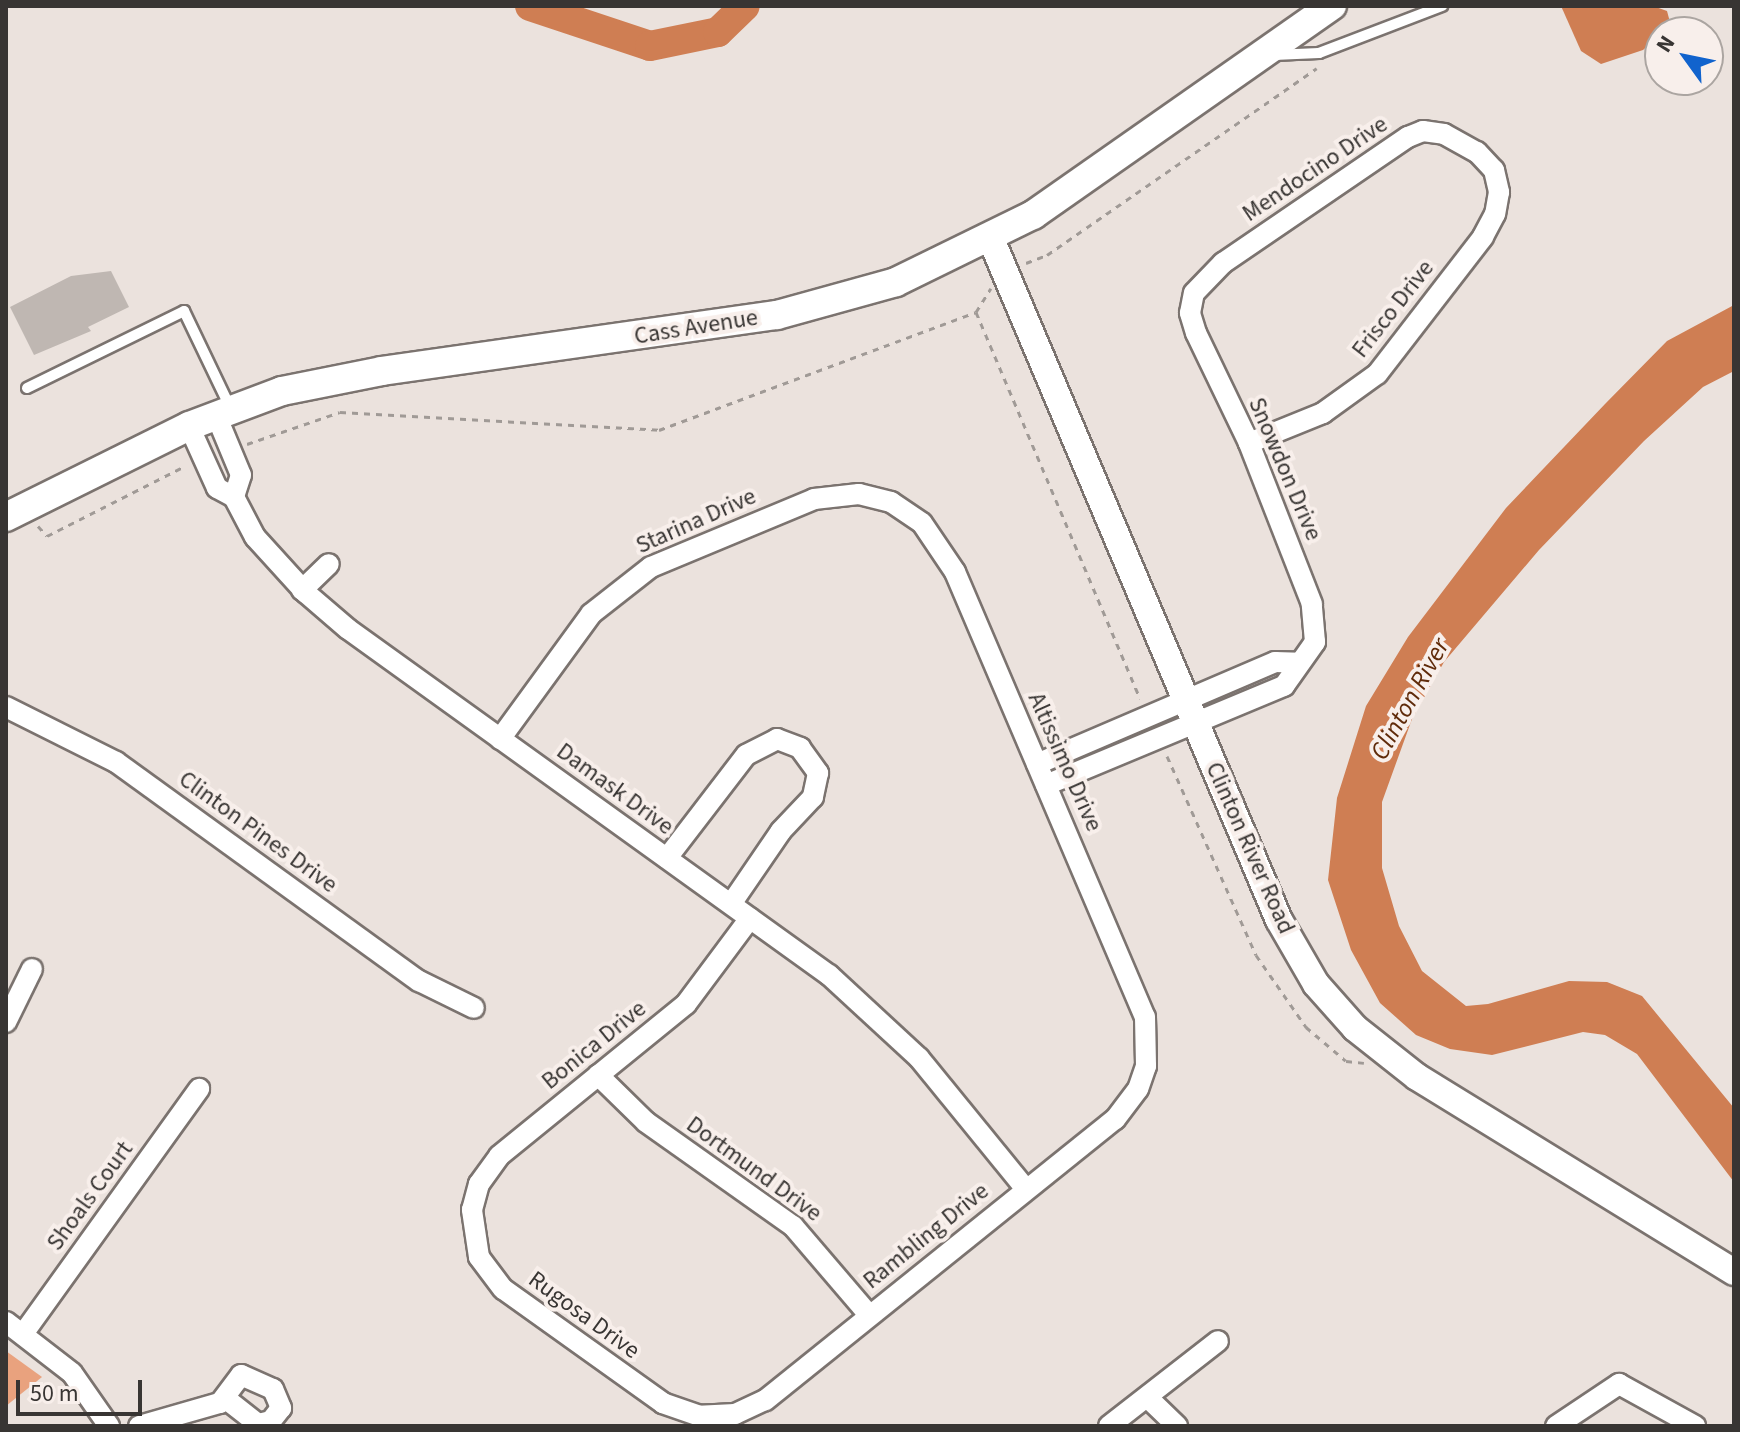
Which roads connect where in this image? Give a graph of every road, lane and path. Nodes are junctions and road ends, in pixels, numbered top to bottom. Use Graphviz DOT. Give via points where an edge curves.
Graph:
graph roads {
  1 [pos="1332,6"];
  2 [pos="1442,6"];
  3 [pos="1338,47"];
  4 [pos="1261,56"];
  5 [pos="1477,152"];
  6 [pos="991,239"];
  7 [pos="1024,263"];
  8 [pos="986,292"];
  9 [pos="1194,293"];
  10 [pos="976,312"];
  11 [pos="27,388"];
  12 [pos="223,412"];
  13 [pos="189,426"];
  14 [pos="1249,443"];
  15 [pos="231,451"];
  16 [pos="206,463"];
  17 [pos="234,497"];
  18 [pos="891,502"];
  19 [pos="14,512"];
  20 [pos="329,564"];
  21 [pos="302,590"];
  22 [pos="6,707"];
  23 [pos="1191,711"];
  24 [pos="1148,716"];
  25 [pos="1157,738"];
  26 [pos="500,739"];
  27 [pos="1037,764"];
  28 [pos="1046,785"];
  29 [pos="667,858"];
  30 [pos="731,904"];
  31 [pos="750,918"];
  32 [pos="32,969"];
  33 [pos="474,1008"];
  34 [pos="6,1022"];
  35 [pos="1306,1027"];
  36 [pos="1146,1066"];
  37 [pos="598,1075"];
  38 [pos="199,1089"];
  39 [pos="1026,1189"];
  40 [pos="472,1210"];
  41 [pos="1734,1272"];
  42 [pos="869,1315"];
  43 [pos="14,1328"];
  44 [pos="1218,1341"];
  45 [pos="1147,1397"];
  46 [pos="225,1398"];
  47 [pos="712,1416"];
  48 [pos="109,1426"];
  49 [pos="139,1426"];
  50 [pos="1109,1426"];
  51 [pos="1177,1426"];
  52 [pos="1556,1426"];
  53 [pos="1695,1426"];
  1 -- 4 [label="main road, Cass Avenue"];
  2 -- 3 [label="lane"];
  3 -- 4 [label="lane"];
  3 -- 7 [label="path" via="1327,61 1047,255"];
  4 -- 6 [label="main road, Cass Avenue"];
  5 -- 9 [label="street, Mendocino Drive" via="1444,134 1423,131 1408,137 1223,263"];
  5 -- 14 [label="street, Frisco Drive" via="1494,170 1499,192 1495,214 1377,374 1323,413"];
  6 -- 12 [label="main road, Cass Avenue" via="896,282 777,315 341,378"];
  6 -- 23 [label="street, Clinton River Road"];
  8 -- 10 [label="path"];
  9 -- 14 [label="street, Snowdon Drive" via="1190,313 1196,333"];
  10 -- 15 [label="path" via="659,430 340,412"];
  10 -- 24 [label="path"];
  11 -- 12 [label="lane" via="184,311"];
  12 -- 13 [label="main road, Cass Avenue"];
  12 -- 15 [label="street"];
  13 -- 16 [label="street, Damask Drive"];
  13 -- 19 [label="main road, Cass Avenue"];
  14 -- 23 [label="street, Snowdon Drive" via="1317,619 1315,642 1284,686"];
  15 -- 17 [label="street" via="241,475"];
  16 -- 17 [label="street, Damask Drive" via="217,488"];
  16 -- 19 [label="path" via="194,469 183,466 47,536"];
  17 -- 21 [label="street, Damask Drive" via="255,537"];
  18 -- 26 [label="street, Starina Drive" via="859,494 814,499 651,567 591,614"];
  18 -- 27 [label="street, Altissimo Drive" via="922,523 952,565"];
  20 -- 21 [label="street"];
  21 -- 26 [label="street, Damask Drive"];
  22 -- 33 [label="street, Clinton Pines Drive" via="116,762 419,981"];
  23 -- 24 [label="street"];
  23 -- 25 [label="street"];
  23 -- 41 [label="street, Clinton River Road" via="1279,920 1336,1010 1417,1077"];
  24 -- 27 [label="street"];
  25 -- 28 [label="street"];
  25 -- 35 [label="path" via="1256,955"];
  26 -- 29 [label="street, Damask Drive"];
  27 -- 28 [label="street, Altissimo Drive"];
  28 -- 36 [label="street, Altissimo Drive" via="1145,1017"];
  29 -- 30 [label="street, Damask Drive"];
  29 -- 30 [label="street" via="738,761 770,740 800,748 818,773 813,797 781,831"];
  30 -- 31 [label="street, Damask Drive"];
  31 -- 37 [label="street, Bonica Drive" via="697,993"];
  31 -- 39 [label="street, Damask Drive" via="829,975 902,1040"];
  32 -- 34 [label="street"];
  36 -- 39 [label="street, Rambling Drive" via="1123,1112"];
  37 -- 40 [label="street, Bonica Drive" via="499,1156 479,1184"];
  37 -- 42 [label="street, Dortmund Drive" via="646,1122 793,1226"];
  38 -- 43 [label="street, Shoals Court"];
  39 -- 42 [label="street, Rambling Drive"];
  40 -- 47 [label="street, Rugosa Drive" via="479,1257 509,1294 671,1408"];
  42 -- 47 [label="street, Rambling Drive" via="765,1400 735,1414"];
  43 -- 48 [label="street" via="82,1383"];
  44 -- 45 [label="street"];
  45 -- 50 [label="street"];
  45 -- 51 [label="street"];
  46 -- 49 [label="street"];
  52 -- 53 [label="street" via="1619,1384"];
}
